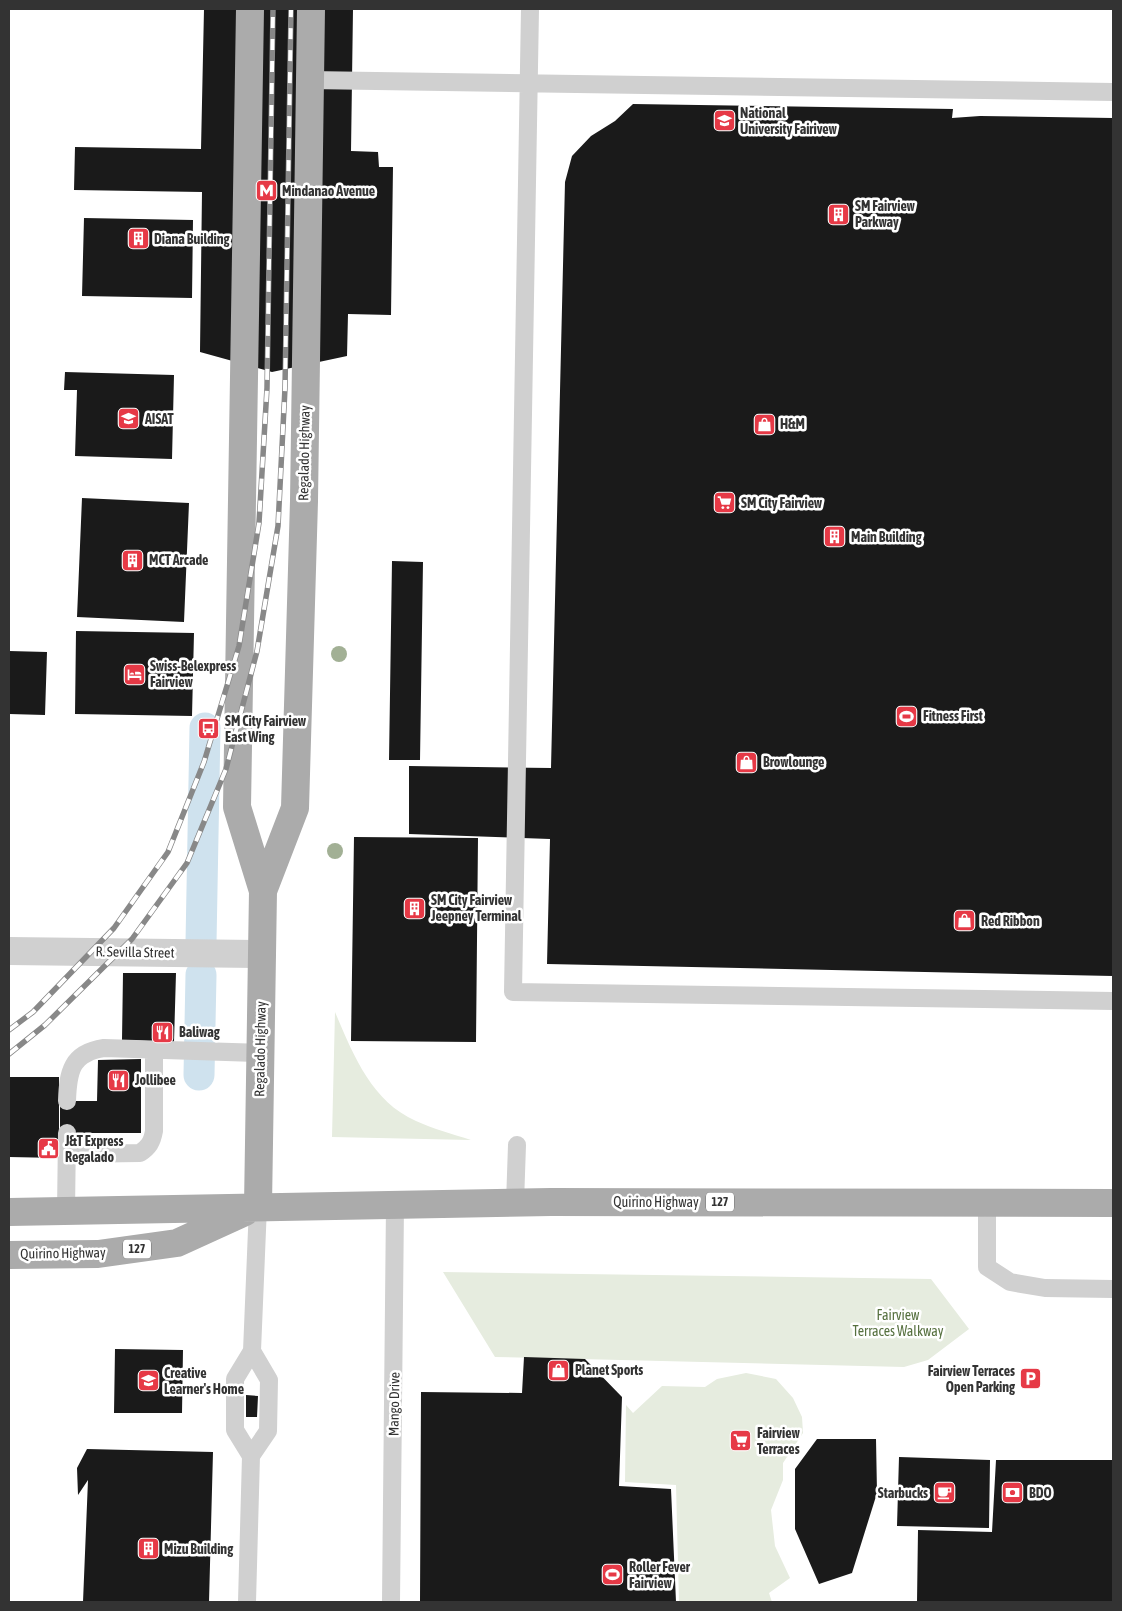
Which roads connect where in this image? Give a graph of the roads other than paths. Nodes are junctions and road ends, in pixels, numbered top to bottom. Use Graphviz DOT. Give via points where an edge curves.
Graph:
graph roads {
  1 [pos="250,9"];
  2 [pos="311,9"];
  3 [pos="530,9"];
  4 [pos="309,80"];
  5 [pos="528,83"];
  6 [pos="1113,92"];
  7 [pos="263,891"];
  8 [pos="9,951"];
  9 [pos="262,954"];
  10 [pos="1113,1001"];
  11 [pos="154,1049"];
  12 [pos="260,1053"];
  13 [pos="67,1102"];
  14 [pos="67,1133"];
  15 [pos="517,1145"];
  16 [pos="67,1154"];
  17 [pos="988,1202"];
  18 [pos="515,1203"];
  19 [pos="1113,1203"];
  20 [pos="395,1205"];
  21 [pos="258,1206"];
  22 [pos="9,1212"];
  23 [pos="66,1212"];
  24 [pos="9,1255"];
  25 [pos="1113,1289"];
  26 [pos="252,1351"];
  27 [pos="251,1456"];
  28 [pos="247,1602"];
  29 [pos="391,1602"];
  1 -- 7 [label="main road, Regalado Highway" via="237,807"];
  2 -- 4 [label="main road, Regalado Highway"];
  3 -- 5 [label="lane"];
  4 -- 5 [label="lane"];
  4 -- 7 [label="main road, Regalado Highway" via="304,491 295,808"];
  5 -- 6 [label="lane"];
  5 -- 10 [label="lane" via="513,992"];
  7 -- 9 [label="main road, Regalado Highway"];
  8 -- 9 [label="street, R. Sevilla Street"];
  9 -- 12 [label="main road, Regalado Highway"];
  11 -- 12 [label="lane"];
  11 -- 13 [label="lane" via="104,1048 82,1055 68,1078"];
  11 -- 16 [label="lane" via="152,1142 140,1153"];
  12 -- 21 [label="main road, Regalado Highway"];
  14 -- 16 [label="lane"];
  15 -- 18 [label="lane"];
  16 -- 23 [label="lane"];
  17 -- 18 [label="main road, Quirino Highway / 127"];
  17 -- 19 [label="main road, Quirino Highway / 127"];
  17 -- 25 [label="lane" via="987,1267 1010,1282 1045,1288"];
  18 -- 20 [label="main road, Quirino Highway / 127"];
  20 -- 21 [label="main road, Quirino Highway / 127"];
  20 -- 29 [label="lane, Mango Drive"];
  21 -- 23 [label="main road, Quirino Highway / 127"];
  21 -- 24 [label="main road, Quirino Highway / 127" via="177,1243 98,1254"];
  21 -- 26 [label="lane"];
  22 -- 23 [label="main road, Quirino Highway / 127"];
  26 -- 27 [label="lane" via="269,1380 268,1430"];
  26 -- 27 [label="lane" via="235,1379 234,1430"];
  27 -- 28 [label="lane"];
}
